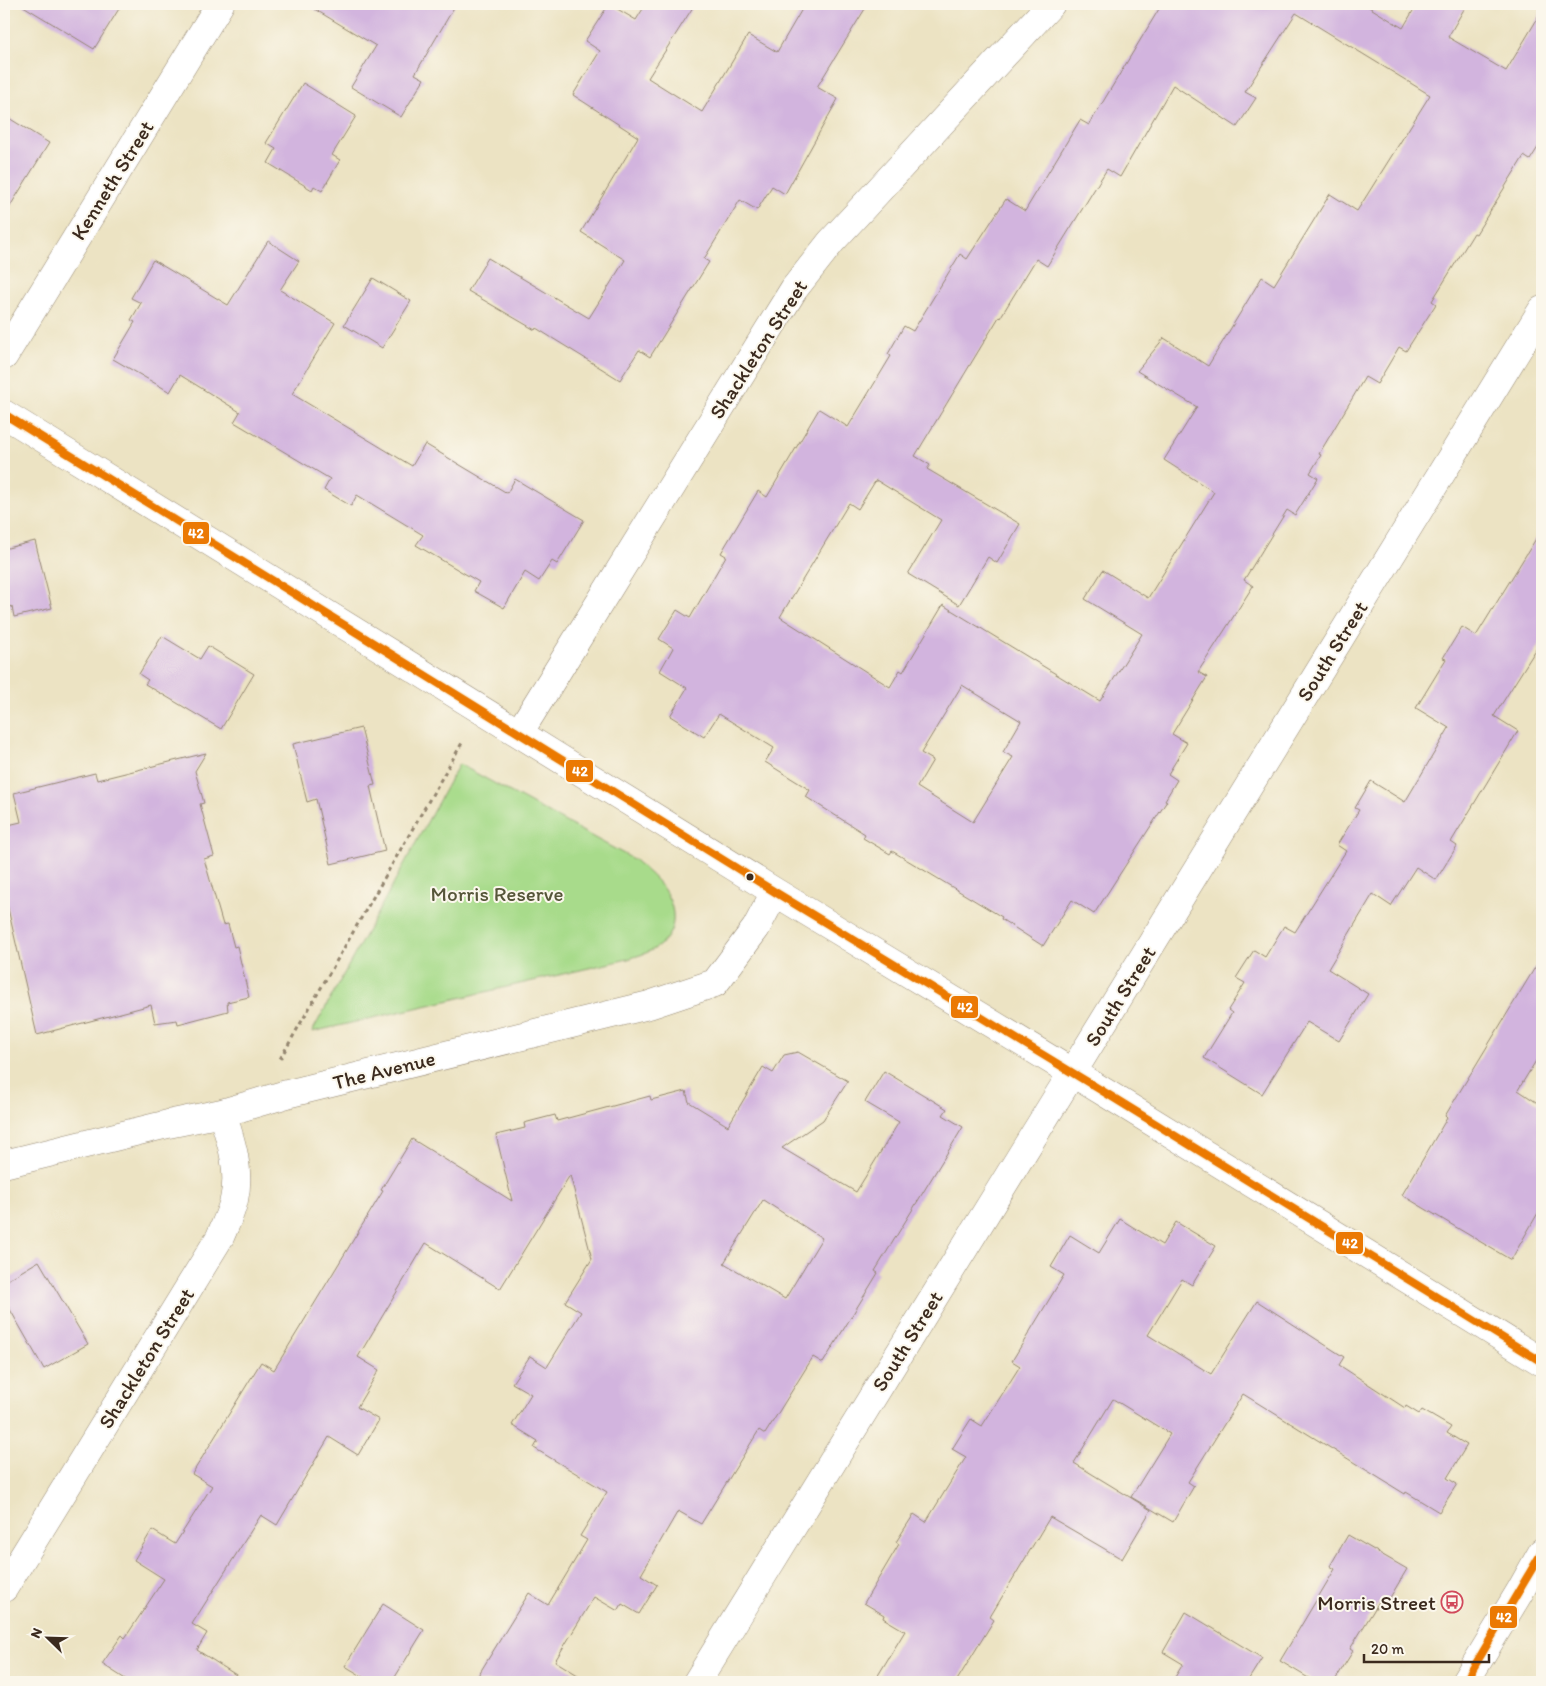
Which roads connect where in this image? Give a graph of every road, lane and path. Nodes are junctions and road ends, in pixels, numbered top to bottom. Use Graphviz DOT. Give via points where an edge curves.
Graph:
graph roads {
  1 [pos="220,4"];
  2 [pos="1051,4"];
  3 [pos="1542,310"];
  4 [pos="4,356"];
  5 [pos="4,414"];
  6 [pos="519,733"];
  7 [pos="462,743"];
  8 [pos="775,892"];
  9 [pos="279,1060"];
  10 [pos="1073,1073"];
  11 [pos="222,1113"];
  12 [pos="4,1164"];
  13 [pos="1542,1362"];
  14 [pos="1542,1552"];
  15 [pos="4,1588"];
  16 [pos="697,1682"];
  17 [pos="1465,1682"];
  1 -- 4 [label="street, Kenneth Street"];
  2 -- 6 [label="street, Shackleton Street" via="831,242 794,289"];
  3 -- 10 [label="street, South Street"];
  5 -- 6 [label="street"];
  6 -- 8 [label="street"];
  7 -- 9 [label="path"];
  8 -- 10 [label="street"];
  8 -- 11 [label="street, The Avenue" via="756,928 714,982 648,1005"];
  10 -- 13 [label="street"];
  10 -- 16 [label="street, South Street"];
  11 -- 12 [label="street, The Avenue"];
  11 -- 15 [label="street, Shackleton Street" via="234,1150 236,1170 234,1199 220,1237"];
  14 -- 17 [label="street"];
}
